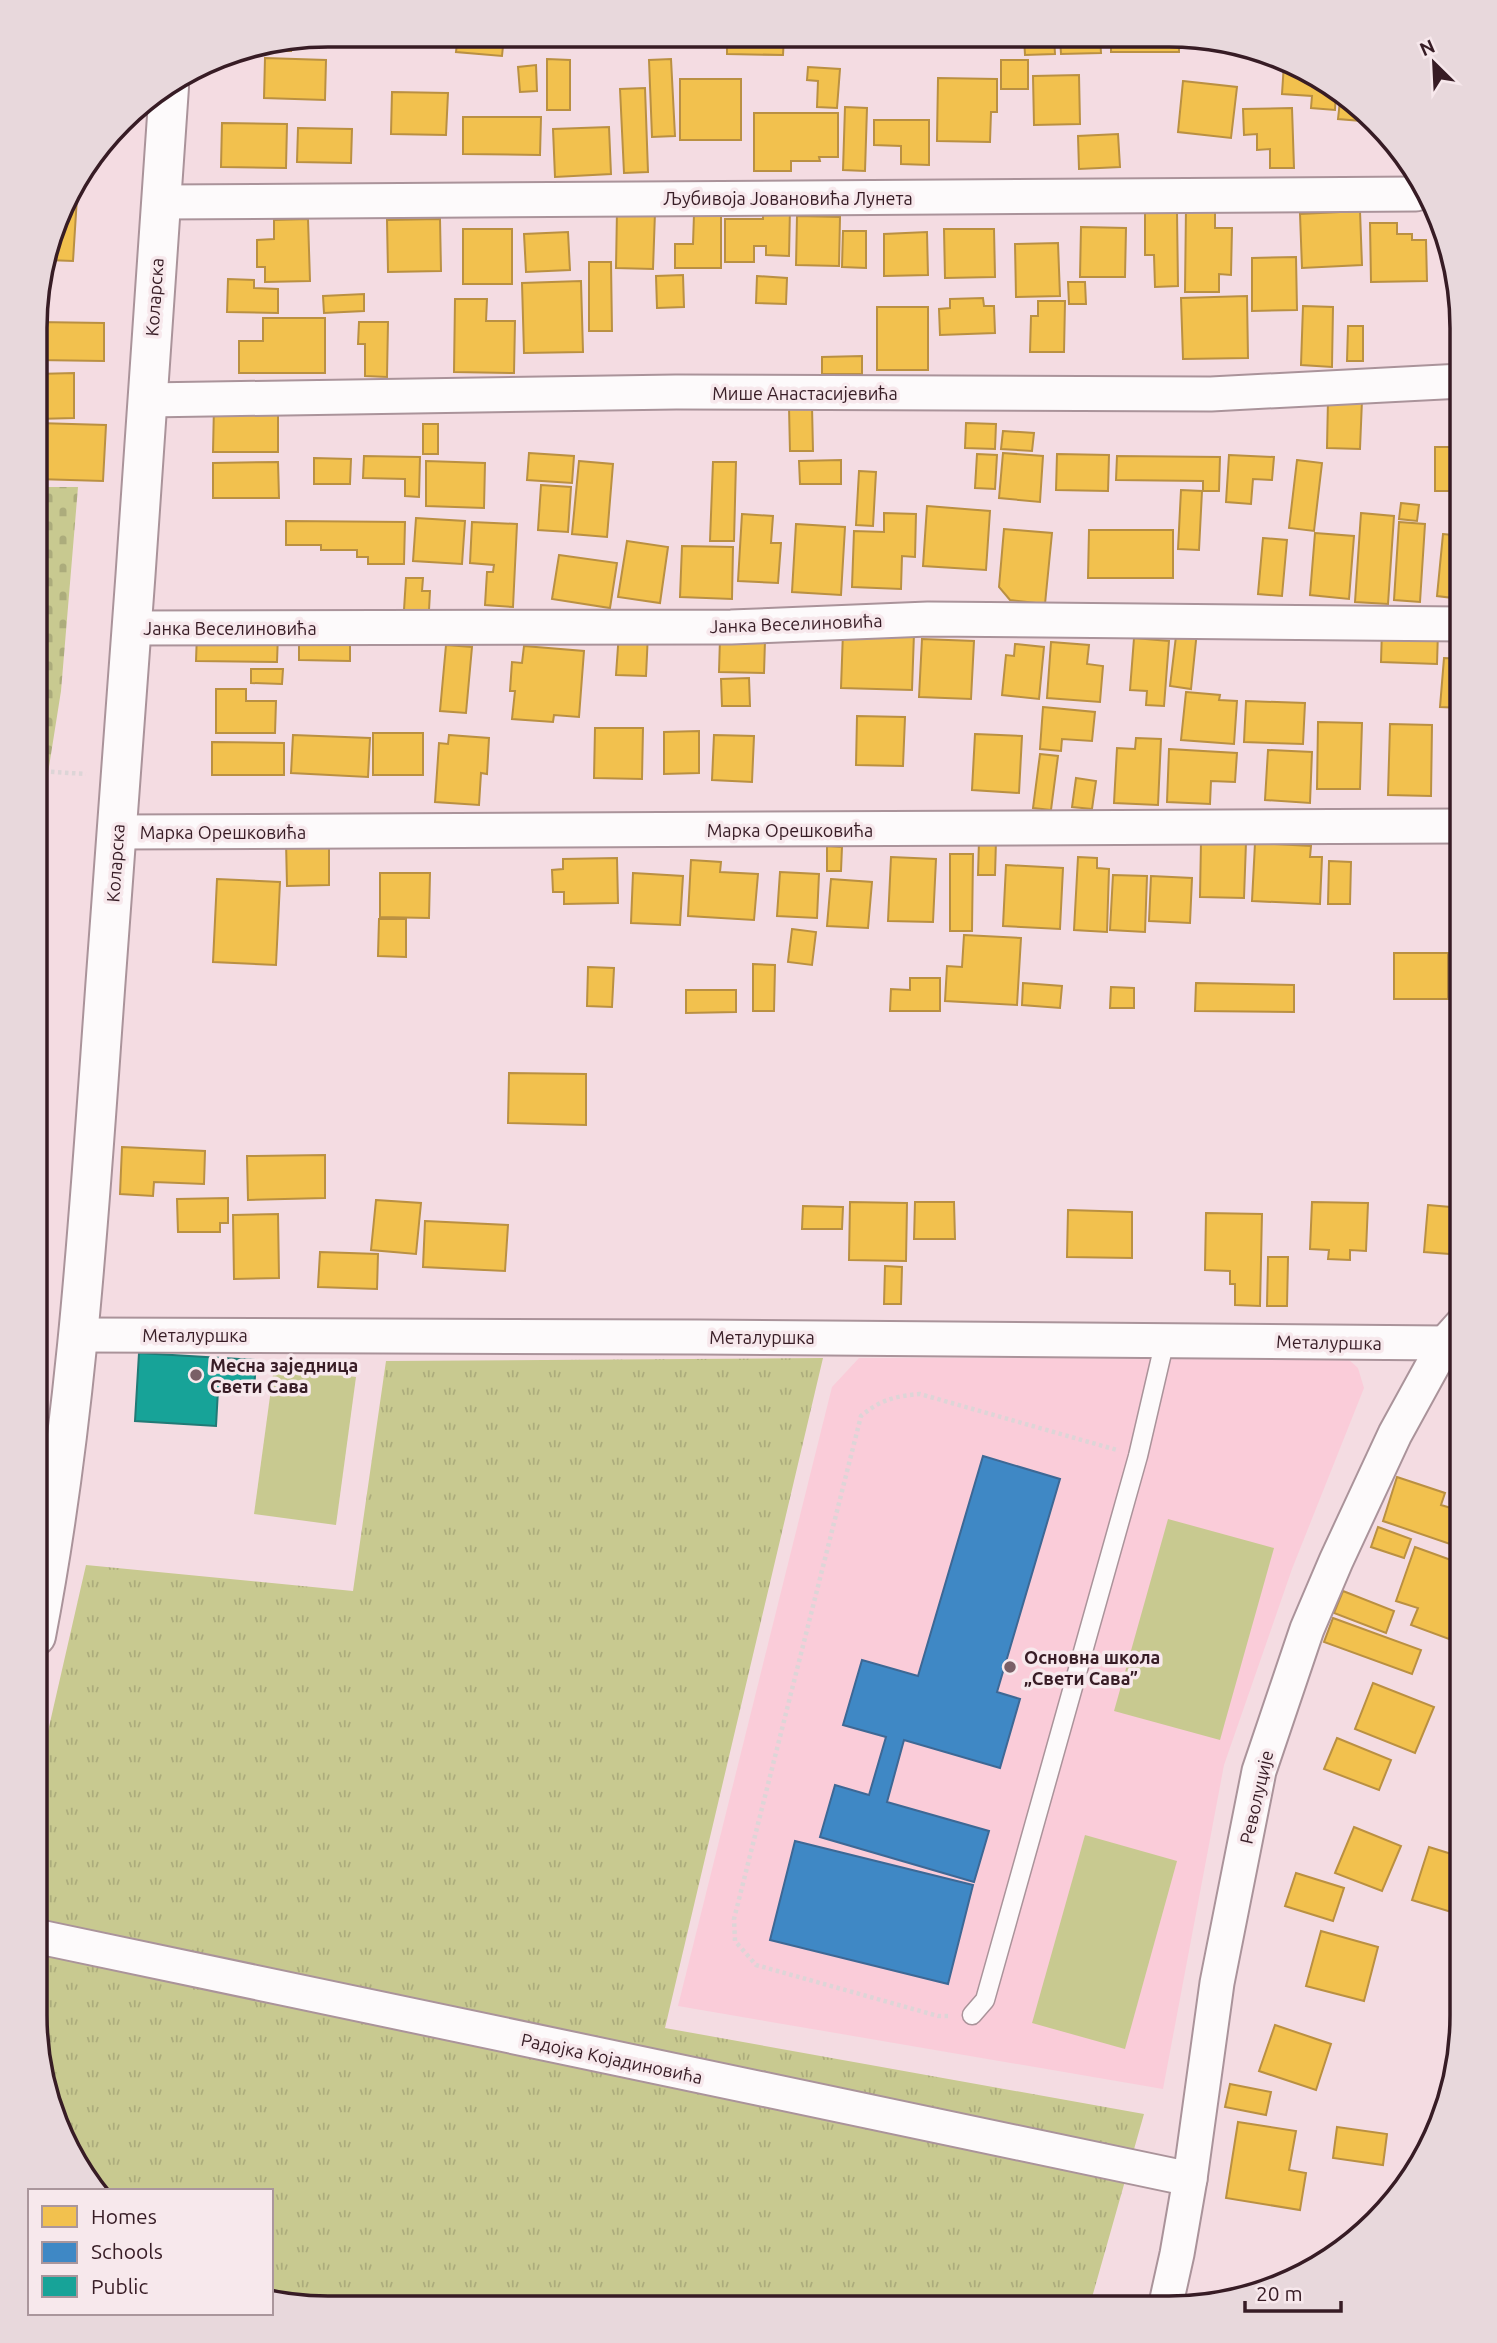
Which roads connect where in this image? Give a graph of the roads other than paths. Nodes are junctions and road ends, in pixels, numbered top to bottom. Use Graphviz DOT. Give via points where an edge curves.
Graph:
graph roads {
  1 [pos="168,97"];
  2 [pos="1416,194"];
  3 [pos="161,202"];
  4 [pos="1450,382"];
  5 [pos="147,400"];
  6 [pos="1450,624"];
  7 [pos="131,628"];
  8 [pos="1450,826"];
  9 [pos="117,832"];
  10 [pos="1450,1334"];
  11 [pos="79,1335"];
  12 [pos="1165,1340"];
  13 [pos="1450,1341"];
  14 [pos="47,1567"];
  15 [pos="47,1939"];
  16 [pos="972,2015"];
  17 [pos="1190,2179"];
  18 [pos="1167,2296"];
  1 -- 3 [label="main road, Коларска"];
  2 -- 3 [label="street, Љубивоја Јовановића Лунета"];
  3 -- 5 [label="main road, Коларска"];
  4 -- 5 [label="street, Мише Анастасијевића" via="1211,394 676,392"];
  5 -- 7 [label="main road, Коларска"];
  6 -- 7 [label="street, Јанка Веселиновића" via="928,619 717,627"];
  7 -- 9 [label="main road, Коларска"];
  8 -- 9 [label="street, Марка Орешковића"];
  9 -- 11 [label="main road, Коларска"];
  10 -- 12 [label="street, Металуршка"];
  11 -- 12 [label="street, Металуршка"];
  11 -- 14 [label="main road, Коларска"];
  12 -- 16 [label="lane" via="1138,1456 985,2000"];
  13 -- 17 [label="street, Револуције" via="1395,1434 1336,1561 1307,1629 1259,1771 1217,1983"];
  15 -- 17 [label="street, Радојка Којадиновића"];
  17 -- 18 [label="street, Револуције"];
}
